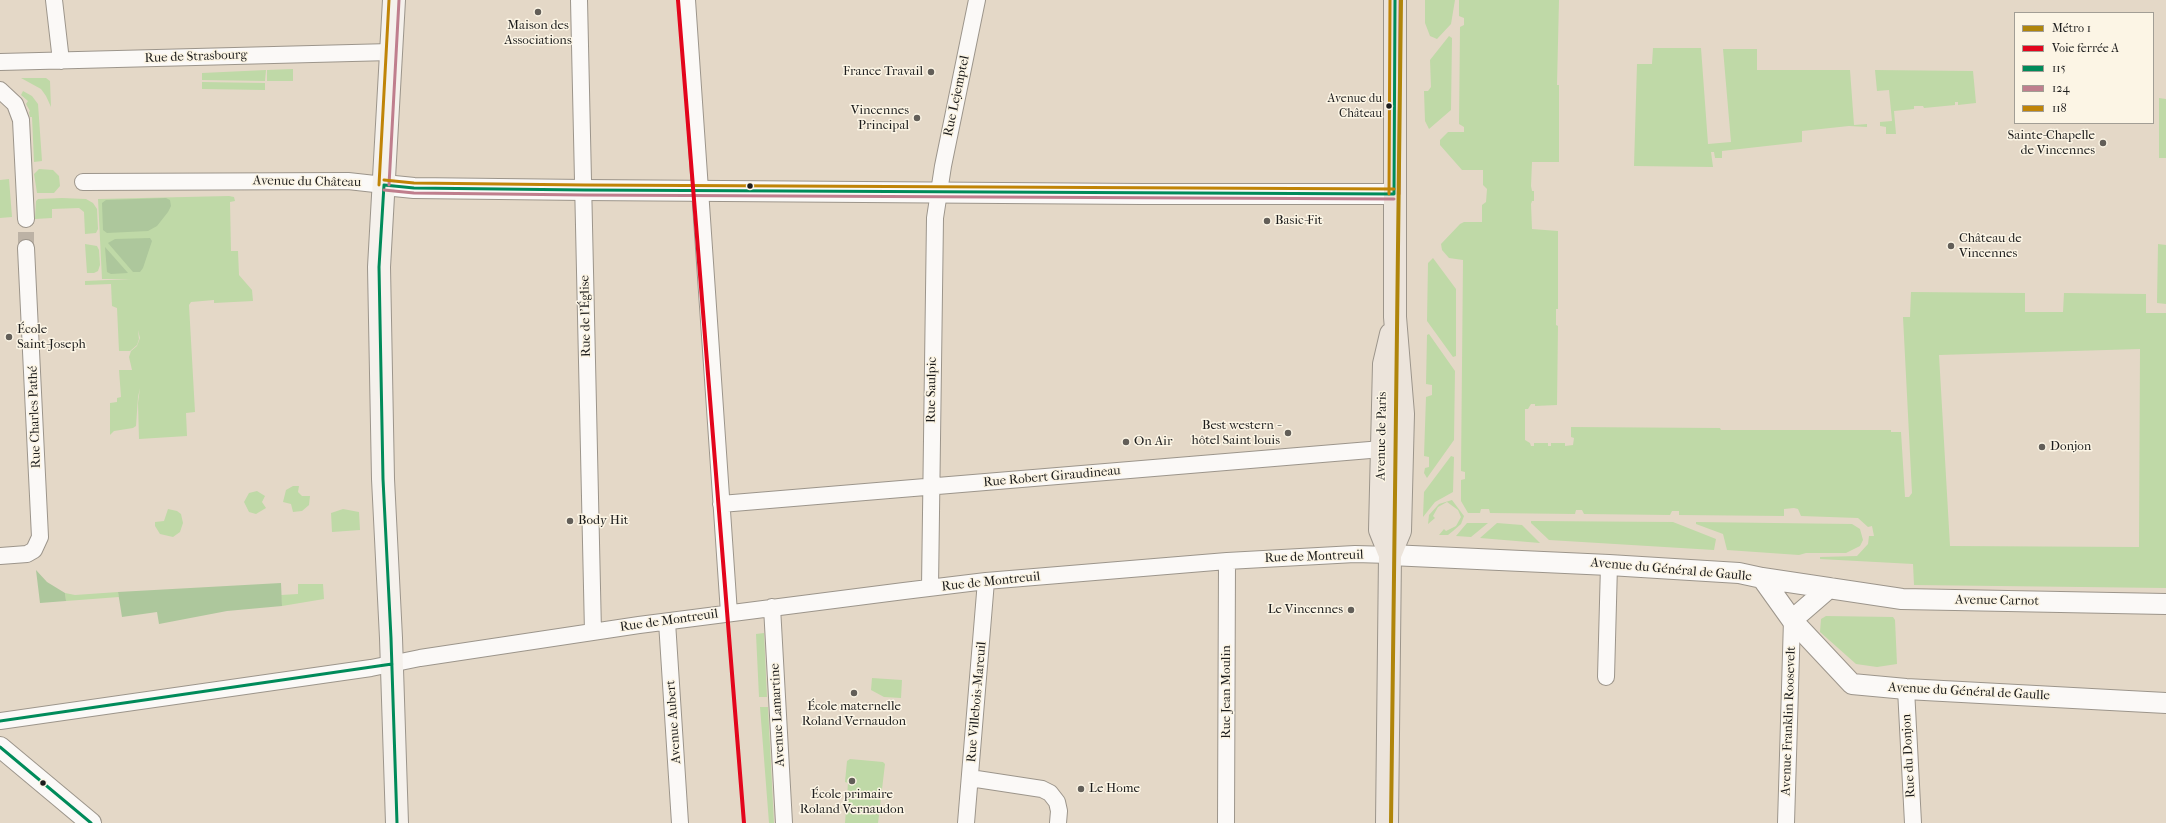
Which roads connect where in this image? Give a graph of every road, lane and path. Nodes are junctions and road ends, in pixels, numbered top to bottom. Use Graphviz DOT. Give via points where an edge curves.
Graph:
graph roads {
  1 [pos="54,0"];
  2 [pos="394,0"];
  3 [pos="579,0"];
  4 [pos="687,0"];
  5 [pos="977,0"];
  6 [pos="1395,0"];
  7 [pos="391,52"];
  8 [pos="61,61"];
  9 [pos="0,62"];
  10 [pos="0,90"];
  11 [pos="83,182"];
  12 [pos="384,185"];
  13 [pos="584,190"];
  14 [pos="699,190"];
  15 [pos="938,192"];
  16 [pos="1394,194"];
  17 [pos="26,219"];
  18 [pos="26,248"];
  19 [pos="1395,317"];
  20 [pos="1382,448"];
  21 [pos="931,487"];
  22 [pos="721,504"];
  23 [pos="1390,555"];
  24 [pos="0,556"];
  25 [pos="1227,561"];
  26 [pos="1609,565"];
  27 [pos="1762,578"];
  28 [pos="986,581"];
  29 [pos="930,588"];
  30 [pos="1829,588"];
  31 [pos="2166,604"];
  32 [pos="772,607"];
  33 [pos="729,613"];
  34 [pos="1792,620"];
  35 [pos="667,622"];
  36 [pos="593,632"];
  37 [pos="392,664"];
  38 [pos="1606,677"];
  39 [pos="1906,689"];
  40 [pos="2166,703"];
  41 [pos="0,721"];
  42 [pos="0,747"];
  43 [pos="970,778"];
  44 [pos="91,823"];
  45 [pos="397,823"];
  46 [pos="680,823"];
  47 [pos="784,823"];
  48 [pos="966,823"];
  49 [pos="1058,823"];
  50 [pos="1226,823"];
  51 [pos="1387,823"];
  52 [pos="1786,823"];
  53 [pos="1913,823"];
  1 -- 8 [label="street"];
  2 -- 7 [label="main road"];
  3 -- 13 [label="street, Rue de l'Église"];
  4 -- 14 [label="street"];
  5 -- 15 [label="street, Rue Lejemptel"];
  6 -- 16 [label="main road, Avenue de Paris"];
  7 -- 8 [label="street, Rue de Strasbourg"];
  7 -- 12 [label="main road"];
  8 -- 9 [label="street, Rue de Strasbourg"];
  10 -- 17 [label="street" via="15,104 22,120"];
  11 -- 12 [label="street, Avenue du Château" via="348,181"];
  12 -- 13 [label="street, Avenue du Château" via="414,188"];
  12 -- 37 [label="main road" via="379,268 383,486"];
  13 -- 14 [label="street, Avenue du Château"];
  13 -- 36 [label="street, Rue de l'Église"];
  14 -- 15 [label="street, Avenue du Château"];
  14 -- 22 [label="street"];
  15 -- 16 [label="street, Avenue du Château"];
  15 -- 21 [label="street, Rue Saulpic" via="935,218"];
  16 -- 19 [label="main road, Avenue de Paris"];
  18 -- 24 [label="street, Rue Charles Pathé" via="40,537 34,550 27,554"];
  19 -- 20 [label="main road, Avenue de Paris" via="1384,364"];
  19 -- 23 [label="main road, Avenue de Paris" via="1403,414 1400,531"];
  20 -- 21 [label="street, Rue Robert Giraudineau"];
  20 -- 23 [label="main road, Avenue de Paris" via="1380,530"];
  21 -- 22 [label="street, Rue Robert Giraudineau"];
  21 -- 29 [label="street, Rue Saulpic"];
  22 -- 33 [label="street"];
  23 -- 25 [label="street, Rue de Montreuil" via="1355,554"];
  23 -- 26 [label="street, Avenue du Général de Gaulle"];
  23 -- 51 [label="main road, Avenue de Paris"];
  25 -- 28 [label="street, Rue de Montreuil"];
  25 -- 50 [label="street, Rue Jean Moulin"];
  26 -- 27 [label="street, Avenue du Général de Gaulle" via="1739,573"];
  26 -- 38 [label="street"];
  27 -- 30 [label="street, Avenue Carnot"];
  27 -- 34 [label="street, Avenue du Général de Gaulle"];
  28 -- 29 [label="street, Rue de Montreuil"];
  28 -- 43 [label="street, Rue Villebois-Mareuil"];
  29 -- 32 [label="street, Rue de Montreuil"];
  30 -- 31 [label="street, Avenue Carnot" via="1902,599"];
  30 -- 34 [label="street"];
  32 -- 33 [label="street, Rue de Montreuil"];
  32 -- 47 [label="street, Avenue Lamartine"];
  33 -- 35 [label="street, Rue de Montreuil"];
  34 -- 39 [label="street, Avenue du Général de Gaulle" via="1852,684"];
  34 -- 52 [label="street, Avenue Franklin Roosevelt"];
  35 -- 36 [label="street, Rue de Montreuil"];
  35 -- 46 [label="street, Avenue Aubert"];
  36 -- 37 [label="street, Rue de Montreuil"];
  37 -- 41 [label="street, Rue de Montreuil"];
  37 -- 45 [label="main road"];
  39 -- 40 [label="street, Avenue du Général de Gaulle"];
  39 -- 53 [label="street, Rue du Donjon"];
  42 -- 44 [label="street"];
  43 -- 48 [label="street, Rue Villebois-Mareuil"];
  43 -- 49 [label="street" via="1042,789 1050,793 1057,802"];
}
